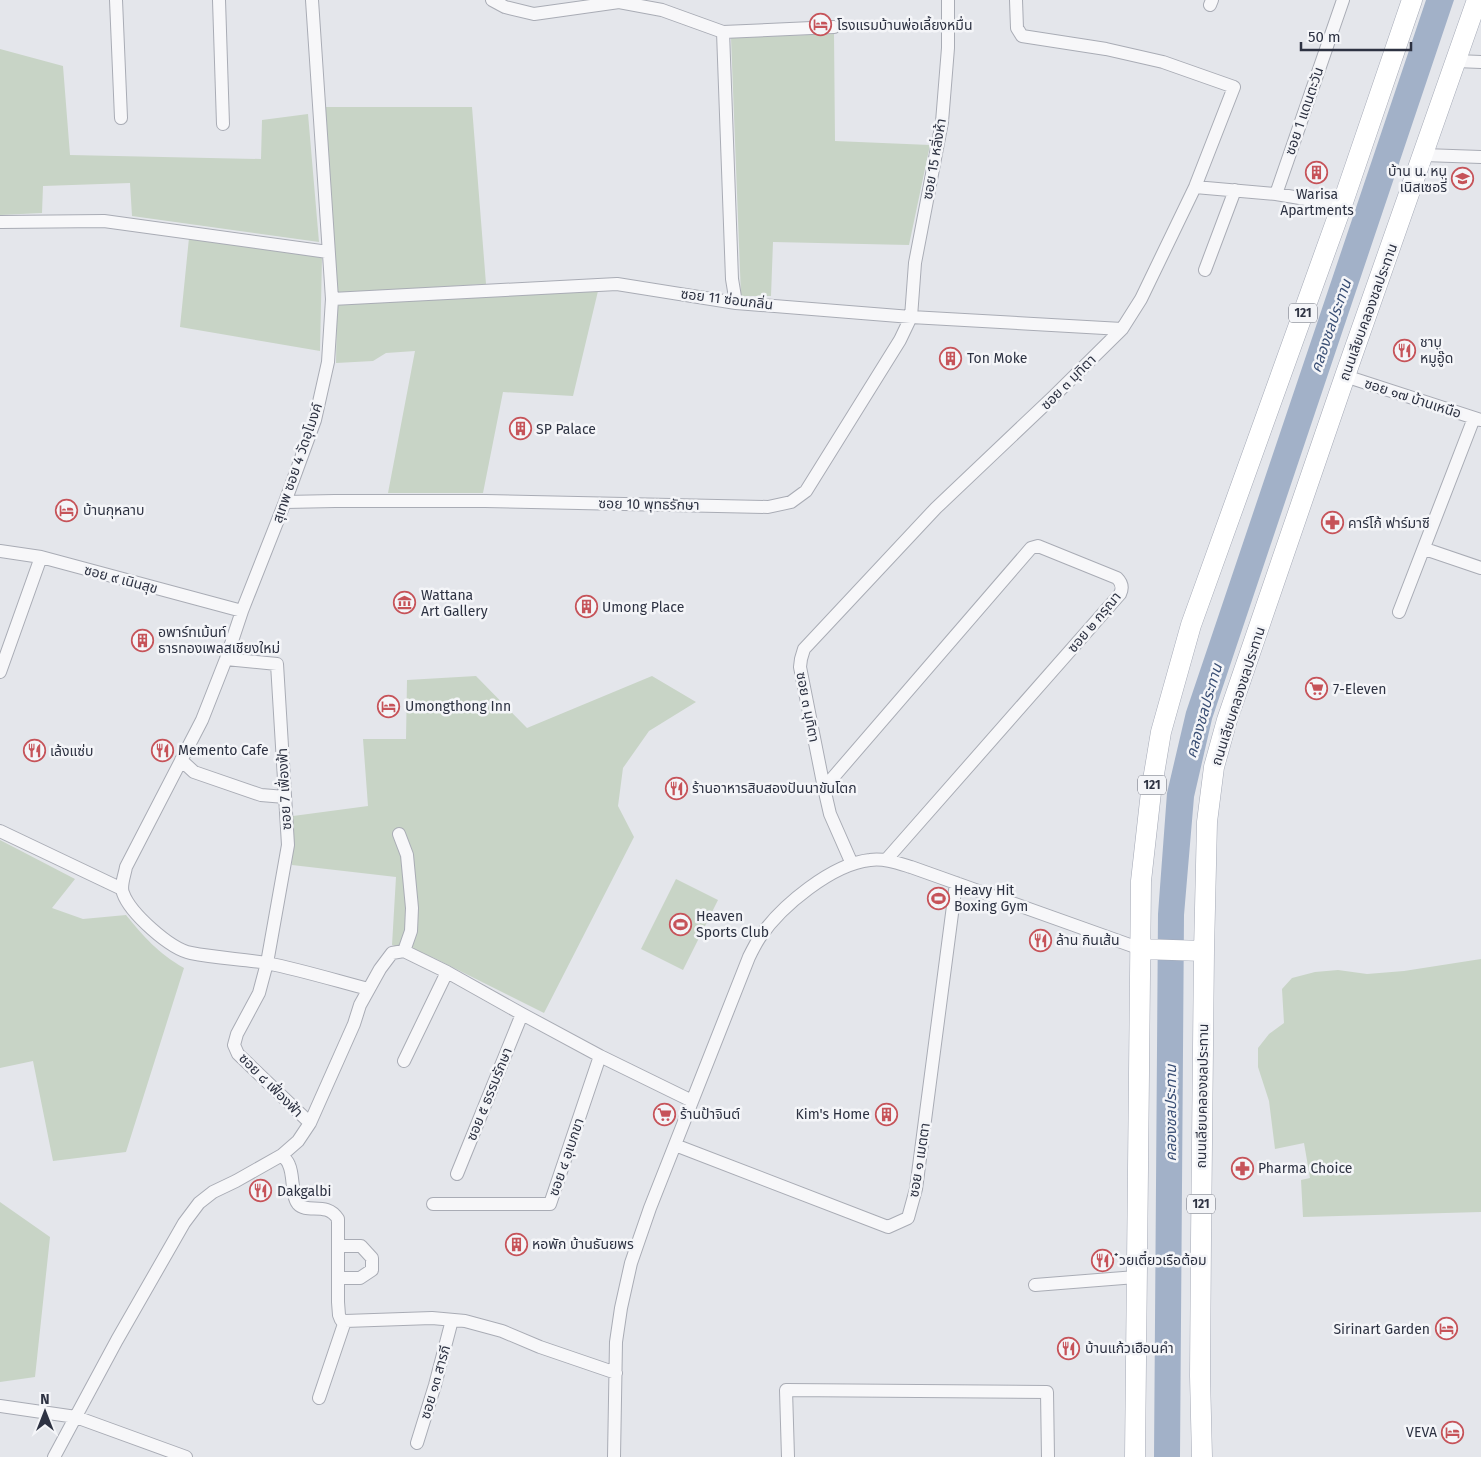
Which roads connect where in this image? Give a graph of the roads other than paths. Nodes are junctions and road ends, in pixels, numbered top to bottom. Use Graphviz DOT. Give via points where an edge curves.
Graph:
graph roads {
  1 [pos="116,0"];
  2 [pos="220,0"];
  3 [pos="312,0"];
  4 [pos="492,0"];
  5 [pos="948,0"];
  6 [pos="1016,0"];
  7 [pos="1342,0"];
  8 [pos="1412,0"];
  9 [pos="1477,0"];
  10 [pos="834,27"];
  11 [pos="723,32"];
  12 [pos="1456,61"];
  13 [pos="1481,62"];
  14 [pos="121,118"];
  15 [pos="223,124"];
  16 [pos="1424,155"];
  17 [pos="1481,157"];
  18 [pos="1195,187"];
  19 [pos="1235,190"];
  20 [pos="1276,194"];
  21 [pos="1342,205"];
  22 [pos="0,222"];
  23 [pos="328,252"];
  24 [pos="1205,270"];
  25 [pos="332,300"];
  26 [pos="736,303"];
  27 [pos="911,316"];
  28 [pos="1122,328"];
  29 [pos="1345,376"];
  30 [pos="1477,419"];
  31 [pos="285,502"];
  32 [pos="1425,549"];
  33 [pos="0,551"];
  34 [pos="41,557"];
  35 [pos="1481,568"];
  36 [pos="242,611"];
  37 [pos="1399,612"];
  38 [pos="226,659"];
  39 [pos="0,672"];
  40 [pos="181,760"];
  41 [pos="824,788"];
  42 [pos="285,797"];
  43 [pos="0,831"];
  44 [pos="399,834"];
  45 [pos="886,860"];
  46 [pos="852,864"];
  47 [pos="956,883"];
  48 [pos="123,892"];
  49 [pos="1146,949"];
  50 [pos="404,951"];
  51 [pos="1196,951"];
  52 [pos="267,963"];
  53 [pos="447,972"];
  54 [pos="368,989"];
  55 [pos="522,1014"];
  56 [pos="600,1056"];
  57 [pos="404,1061"];
  58 [pos="692,1101"];
  59 [pos="310,1123"];
  60 [pos="675,1145"];
  61 [pos="282,1155"];
  62 [pos="457,1174"];
  63 [pos="433,1204"];
  64 [pos="338,1246"];
  65 [pos="1136,1277"];
  66 [pos="338,1278"];
  67 [pos="1035,1285"];
  68 [pos="452,1320"];
  69 [pos="345,1321"];
  70 [pos="616,1373"];
  71 [pos="319,1398"];
  72 [pos="0,1406"];
  73 [pos="76,1417"];
  74 [pos="417,1443"];
  75 [pos="54,1457"];
  76 [pos="186,1457"];
  77 [pos="614,1457"];
  78 [pos="788,1457"];
  79 [pos="1048,1457"];
  80 [pos="1135,1457"];
  81 [pos="1202,1457"];
  1 -- 14 [label="street"];
  2 -- 15 [label="street"];
  3 -- 23 [label="street, สุเทพ ซอย 4 วัดอุโมงค์"];
  4 -- 11 [label="street" via="505,7 534,14 619,2 662,10"];
  5 -- 27 [label="street, ซอย 15 หลิ่งห้า" via="942,122 915,263"];
  6 -- 18 [label="street, ซอย ๓ มุทิตา" via="1017,28 1022,36 1164,62 1234,87"];
  7 -- 20 [label="street, ซอย 1 แดนตะวัน"];
  8 -- 21 [label="main road, 121"];
  9 -- 12 [label="main road, ถนนเลียบคลองชลประทาน / 121"];
  10 -- 11 [label="street"];
  11 -- 26 [label="street" via="732,279"];
  12 -- 13 [label="street"];
  12 -- 16 [label="main road, ถนนเลียบคลองชลประทาน / 121"];
  16 -- 17 [label="street"];
  16 -- 29 [label="main road, ถนนเลียบคลองชลประทาน / 121"];
  18 -- 19 [label="street"];
  18 -- 28 [label="street, ซอย ๓ มุทิตา" via="1141,299"];
  19 -- 20 [label="street"];
  19 -- 24 [label="street"];
  20 -- 21 [label="street"];
  21 -- 49 [label="main road, 121" via="1191,625 1161,732 1141,881"];
  22 -- 23 [label="street" via="104,221"];
  23 -- 25 [label="street, สุเทพ ซอย 4 วัดอุโมงค์"];
  25 -- 26 [label="street, ซอย 11 ซ่อนกลิ่น" via="617,284"];
  25 -- 31 [label="street, สุเทพ ซอย 4 วัดอุโมงค์" via="328,362 315,420"];
  26 -- 27 [label="street, ซอย 11 ซ่อนกลิ่น"];
  27 -- 28 [label="street, ซอย 11 ซ่อนกลิ่น"];
  27 -- 31 [label="street, ซอย 10 พุทธรักษา" via="900,340 806,491 791,502 768,507 485,500"];
  28 -- 41 [label="street, ซอย ๓ มุทิตา" via="936,508 804,649 800,667"];
  29 -- 30 [label="street, ซอย ๑๗ บ้านเหนือ"];
  29 -- 51 [label="main road, ถนนเลียบคลองชลประทาน / 121" via="1227,720 1214,767"];
  30 -- 32 [label="street"];
  31 -- 36 [label="street, สุเทพ ซอย 4 วัดอุโมงค์"];
  32 -- 35 [label="street"];
  32 -- 37 [label="street"];
  33 -- 34 [label="street, ซอย ๙ เนินสุข"];
  34 -- 36 [label="street, ซอย ๙ เนินสุข"];
  34 -- 39 [label="street"];
  36 -- 38 [label="street, สุเทพ ซอย 4 วัดอุโมงค์"];
  38 -- 40 [label="street, สุเทพ ซอย 4 วัดอุโมงค์" via="202,720"];
  38 -- 42 [label="street, ซอย 7 เฟื่องฟ้า" via="277,664"];
  40 -- 42 [label="street" via="194,772 261,795"];
  40 -- 48 [label="street, สุเทพ ซอย 4 วัดอุโมงค์" via="126,867"];
  41 -- 45 [label="street, ซอย ๒ กรุณา" via="1031,548 1038,546 1120,581 1120,594"];
  41 -- 46 [label="street, ซอย ๓ มุทิตา" via="830,814"];
  42 -- 52 [label="street, ซอย 7 เฟื่องฟ้า" via="288,845"];
  43 -- 48 [label="street"];
  44 -- 50 [label="street" via="407,856 412,908 411,931"];
  45 -- 46 [label="street"];
  45 -- 47 [label="street"];
  46 -- 58 [label="street" via="816,883 774,919 760,937 749,957"];
  47 -- 49 [label="street"];
  47 -- 60 [label="street, ซอย ๑ เมตตา" via="916,1190 908,1218 888,1227"];
  48 -- 52 [label="street" via="147,925 188,953"];
  49 -- 51 [label="main road"];
  49 -- 65 [label="main road, 121"];
  50 -- 53 [label="street"];
  50 -- 54 [label="street" via="392,953"];
  51 -- 81 [label="main road, ถนนเลียบคลองชลประทาน / 121"];
  52 -- 54 [label="street"];
  52 -- 59 [label="street, ซอย ๘ เฟื่องฟ้า" via="259,993 234,1045 238,1054"];
  53 -- 55 [label="street"];
  53 -- 57 [label="street"];
  54 -- 59 [label="street"];
  55 -- 56 [label="street"];
  55 -- 62 [label="street, ซอย ๕ ธรรมรักษา"];
  56 -- 58 [label="street"];
  56 -- 63 [label="street, ซอย ๔ อุเบกขา" via="550,1204"];
  58 -- 60 [label="street"];
  59 -- 61 [label="street" via="298,1141"];
  60 -- 70 [label="street" via="631,1263 616,1342"];
  61 -- 64 [label="street" via="289,1163 298,1204 330,1210 335,1214 338,1219"];
  61 -- 73 [label="street" via="213,1192 199,1203 184,1223"];
  64 -- 66 [label="street"];
  64 -- 66 [label="street" via="361,1246 372,1258 372,1270 360,1278"];
  65 -- 67 [label="street"];
  65 -- 80 [label="main road, 121"];
  66 -- 69 [label="street" via="339,1315"];
  68 -- 69 [label="street"];
  68 -- 70 [label="street" via="502,1330"];
  68 -- 74 [label="street, ซอย ๑๓ สารภี"];
  69 -- 71 [label="street"];
  70 -- 77 [label="street"];
  72 -- 73 [label="street"];
  73 -- 75 [label="street"];
  73 -- 76 [label="street"];
  78 -- 79 [label="street" via="786,1390 1047,1392"];
}
